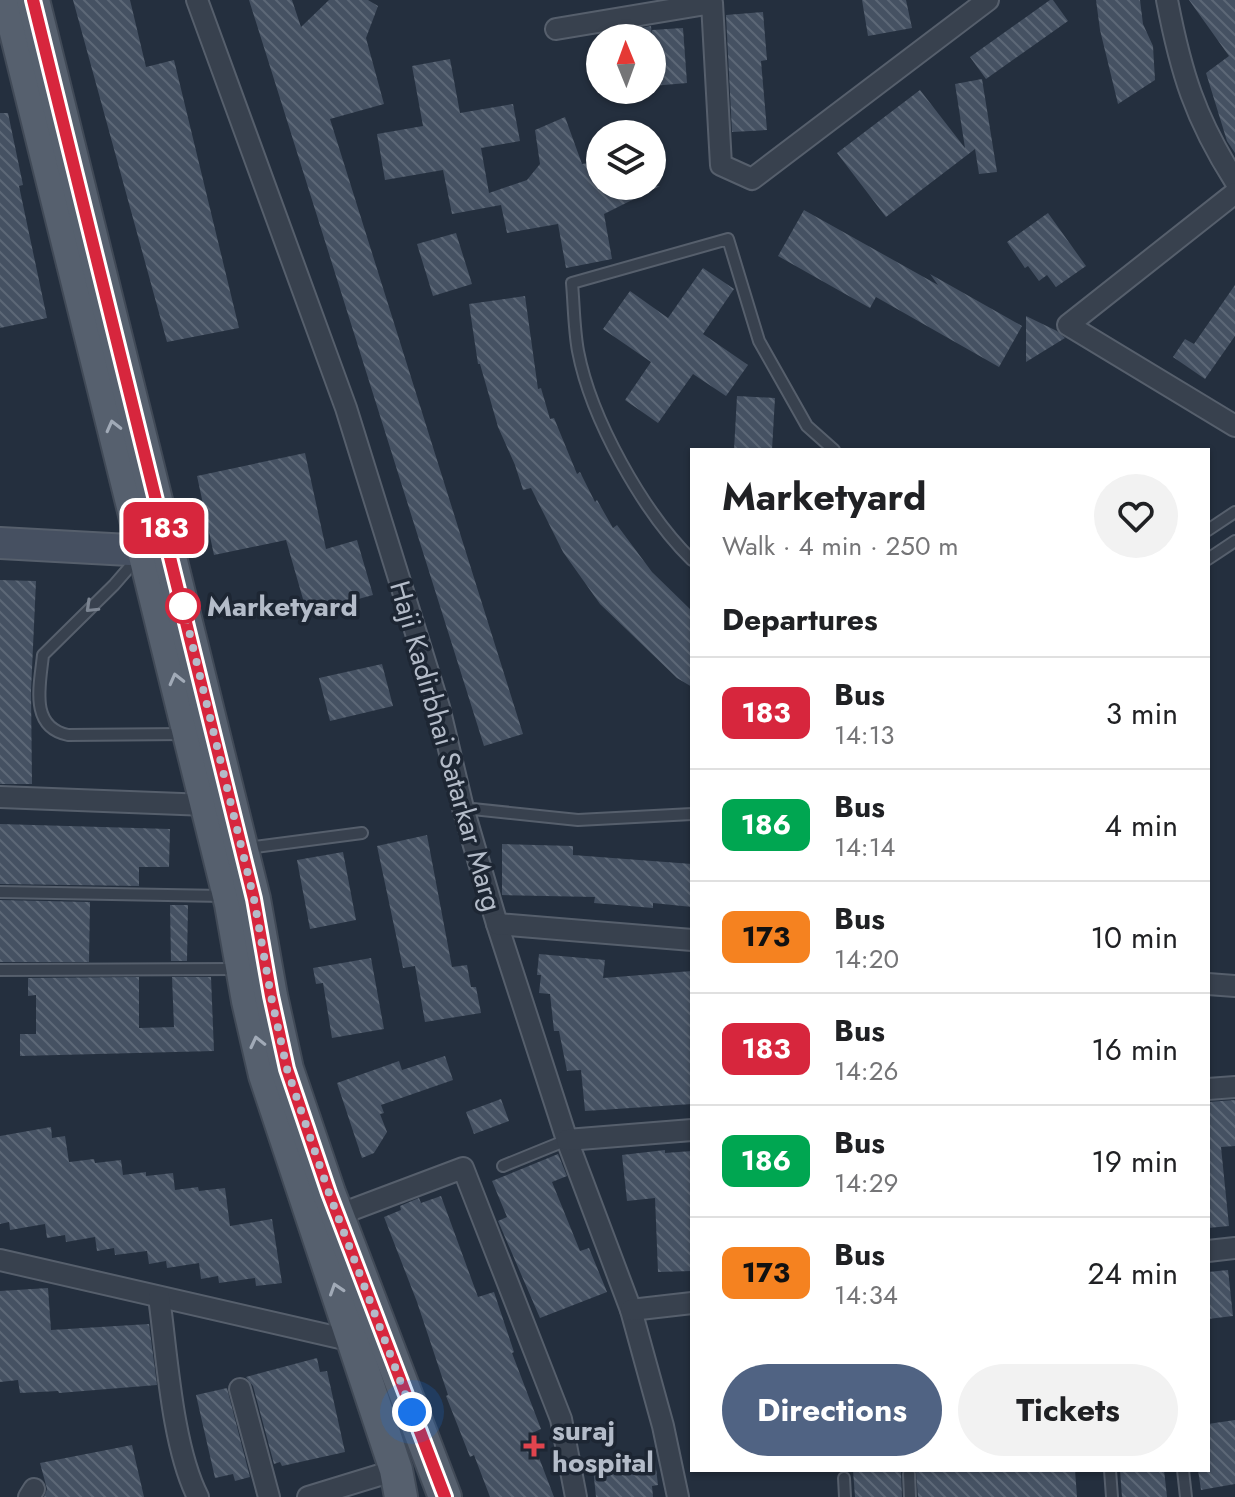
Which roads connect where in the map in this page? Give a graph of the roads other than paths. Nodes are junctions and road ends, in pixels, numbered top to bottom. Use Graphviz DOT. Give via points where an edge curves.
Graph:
graph roads {
  1 [pos="8,0"];
  2 [pos="33,0"];
  3 [pos="197,0"];
  4 [pos="988,0"];
  5 [pos="1167,0"];
  6 [pos="722,2"];
  7 [pos="556,29"];
  8 [pos="1235,181"];
  9 [pos="1235,193"];
  10 [pos="1235,426"];
  11 [pos="832,448"];
  12 [pos="1235,512"];
  13 [pos="1210,529"];
  14 [pos="1235,541"];
  15 [pos="0,543"];
  16 [pos="157,552"];
  17 [pos="690,558"];
  18 [pos="1210,558"];
  19 [pos="189,734"];
  20 [pos="0,797"];
  21 [pos="207,805"];
  22 [pos="463,808"];
  23 [pos="690,814"];
  24 [pos="362,833"];
  25 [pos="242,848"];
  26 [pos="0,892"];
  27 [pos="229,896"];
  28 [pos="497,924"];
  29 [pos="690,940"];
  30 [pos="242,969"];
  31 [pos="0,970"];
  32 [pos="1210,984"];
  33 [pos="1235,986"];
  34 [pos="1235,1087"];
  35 [pos="1210,1089"];
  36 [pos="690,1130"];
  37 [pos="567,1140"];
  38 [pos="503,1166"];
  39 [pos="325,1204"];
  40 [pos="1235,1248"];
  41 [pos="1210,1251"];
  42 [pos="0,1260"];
  43 [pos="159,1297"];
  44 [pos="690,1303"];
  45 [pos="631,1310"];
  46 [pos="353,1341"];
  47 [pos="240,1389"];
  48 [pos="1110,1472"];
  49 [pos="1183,1472"];
  50 [pos="909,1474"];
  51 [pos="844,1478"];
  52 [pos="399,1484"];
  53 [pos="315,1496"];
  54 [pos="198,1497"];
  55 [pos="269,1497"];
  56 [pos="445,1497"];
  57 [pos="576,1497"];
  58 [pos="678,1497"];
  59 [pos="845,1497"];
  60 [pos="910,1497"];
  61 [pos="1112,1497"];
  62 [pos="1186,1497"];
  16 -- 1 [label="main road, one-way"];
  2 -- 16 [label="main road"];
  3 -- 22 [label="street, Haji Kadirbhai Satarkar Marg" via="346,408 439,707"];
  4 -- 6 [label="street" via="752,179 721,165"];
  5 -- 8 [label="street" via="1195,110"];
  6 -- 7 [label="street"];
  9 -- 10 [label="street" via="1068,325"];
  11 -- 17 [label="lane" via="807,426 759,341 728,239 572,283 578,352 601,421 635,488"];
  12 -- 13 [label="lane"];
  14 -- 18 [label="lane"];
  15 -- 16 [label="street"];
  19 -- 16 [label="main road, one-way"];
  16 -- 19 [label="lane, one-way" via="114,585 43,655 40,709 53,732 68,735"];
  16 -- 25 [label="main road"];
  19 -- 21 [label="main road"];
  20 -- 21 [label="street"];
  21 -- 27 [label="main road"];
  22 -- 23 [label="lane" via="578,820"];
  22 -- 28 [label="street, Haji Kadirbhai Satarkar Marg"];
  24 -- 25 [label="lane"];
  25 -- 39 [label="main road" via="287,1069"];
  26 -- 27 [label="lane"];
  27 -- 30 [label="main road"];
  28 -- 29 [label="street"];
  28 -- 37 [label="street, Haji Kadirbhai Satarkar Marg"];
  30 -- 31 [label="lane"];
  39 -- 30 [label="main road, one-way" via="265,1075"];
  32 -- 33 [label="street"];
  34 -- 35 [label="street"];
  36 -- 37 [label="street"];
  37 -- 38 [label="lane"];
  37 -- 45 [label="street, Haji Kadirbhai Satarkar Marg"];
  46 -- 39 [label="main road, one-way"];
  39 -- 56 [label="main road"];
  39 -- 57 [label="street" via="463,1168 561,1419"];
  40 -- 41 [label="street"];
  42 -- 43 [label="street"];
  43 -- 46 [label="street"];
  43 -- 54 [label="street" via="184,1457"];
  44 -- 45 [label="street"];
  45 -- 58 [label="street, Haji Kadirbhai Satarkar Marg"];
  46 -- 52 [label="main road"];
  47 -- 55 [label="street"];
  48 -- 61 [label="lane"];
  49 -- 62 [label="lane"];
  50 -- 60 [label="lane"];
  51 -- 59 [label="lane"];
  52 -- 53 [label="street"];
}
